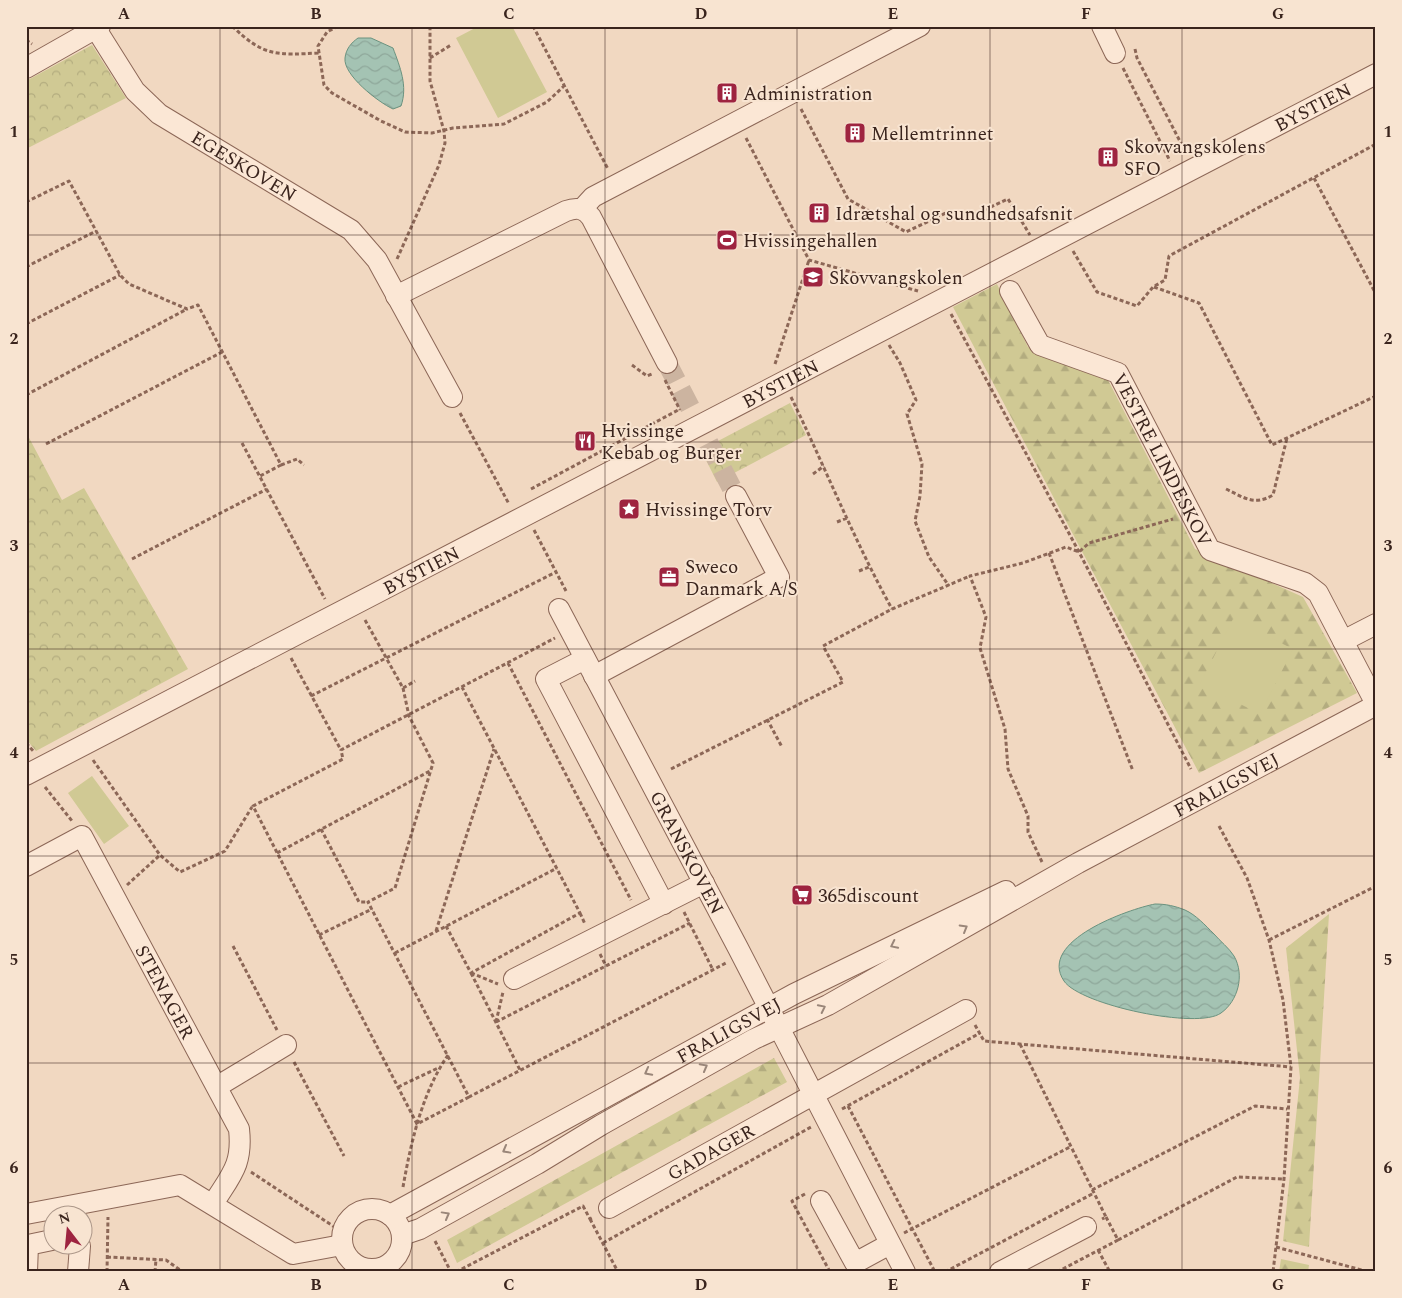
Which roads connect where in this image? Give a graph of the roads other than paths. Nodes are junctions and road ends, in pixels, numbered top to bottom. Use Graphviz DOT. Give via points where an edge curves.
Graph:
graph roads {
  1 [pos="920,26"];
  2 [pos="1102,26"];
  3 [pos="98,28"];
  4 [pos="1123,47"];
  5 [pos="26,68"];
  6 [pos="1376,74"];
  7 [pos="582,208"];
  8 [pos="392,288"];
  9 [pos="1010,291"];
  10 [pos="663,367"];
  11 [pos="452,397"];
  12 [pos="736,496"];
  13 [pos="559,609"];
  14 [pos="1376,624"];
  15 [pos="1343,640"];
  16 [pos="590,667"];
  17 [pos="1376,705"];
  18 [pos="29,774"];
  19 [pos="1078,863"];
  20 [pos="26,866"];
  21 [pos="704,883"];
  22 [pos="664,904"];
  23 [pos="514,979"];
  24 [pos="768,1008"];
  25 [pos="966,1010"];
  26 [pos="778,1029"];
  27 [pos="286,1046"];
  28 [pos="218,1086"];
  29 [pos="813,1095"];
  30 [pos="821,1201"];
  31 [pos="213,1204"];
  32 [pos="88,1206"];
  33 [pos="609,1208"];
  34 [pos="26,1214"];
  35 [pos="390,1215"];
  36 [pos="42,1216"];
  37 [pos="1086,1227"];
  38 [pos="411,1232"];
  39 [pos="342,1238"];
  40 [pos="42,1242"];
  41 [pos="890,1242"];
  42 [pos="79,1256"];
  43 [pos="393,1267"];
  44 [pos="369,1270"];
  45 [pos="27,1272"];
  46 [pos="78,1272"];
  47 [pos="905,1272"];
  48 [pos="1000,1272"];
  1 -- 7 [label="street" via="593,197"];
  2 -- 4 [label="street"];
  3 -- 5 [label="street"];
  3 -- 8 [label="street, EGESKOVEN" via="134,91 159,114 351,230 376,260"];
  6 -- 18 [label="street, BYSTIEN"];
  7 -- 8 [label="street" via="566,211"];
  7 -- 10 [label="street" via="592,217 613,257"];
  8 -- 11 [label="street, EGESKOVEN"];
  9 -- 15 [label="street, VESTRE LINDESKOV" via="1040,345 1118,373 1210,550 1305,583 1318,593"];
  12 -- 16 [label="street" via="779,577"];
  13 -- 16 [label="street, GRANSKOVEN"];
  14 -- 15 [label="street"];
  15 -- 17 [label="street, VESTRE LINDESKOV"];
  16 -- 21 [label="street, GRANSKOVEN"];
  16 -- 22 [label="street" via="546,679"];
  17 -- 19 [label="street, FRALIGSVEJ"];
  19 -- 24 [label="street, FRALIGSVEJ, one-way" via="984,900"];
  26 -- 19 [label="street, FRALIGSVEJ, one-way" via="828,1005"];
  20 -- 28 [label="street, STENAGER" via="82,836"];
  21 -- 22 [label="street"];
  21 -- 24 [label="street, GRANSKOVEN"];
  22 -- 23 [label="street"];
  24 -- 26 [label="street, GRANSKOVEN"];
  24 -- 35 [label="street, FRALIGSVEJ, one-way"];
  25 -- 29 [label="street, GADAGER"];
  26 -- 29 [label="street"];
  38 -- 26 [label="street, FRALIGSVEJ, one-way" via="537,1164 754,1039"];
  27 -- 28 [label="street"];
  28 -- 31 [label="street, STENAGER" via="239,1129 241,1147 238,1163"];
  29 -- 33 [label="street, GADAGER"];
  29 -- 41 [label="street"];
  30 -- 41 [label="street" via="855,1263"];
  31 -- 32 [label="street" via="180,1185"];
  31 -- 39 [label="street" via="293,1254"];
  34 -- 36 [label="street"];
  35 -- 38 [label="street"];
  35 -- 39 [label="street" via="378,1209 358,1211 348,1220"];
  37 -- 48 [label="street"];
  38 -- 43 [label="street"];
  39 -- 44 [label="street" via="351,1262"];
  40 -- 45 [label="street" via="28,1245"];
  41 -- 47 [label="street"];
  42 -- 46 [label="street"];
  43 -- 44 [label="street"];
}
